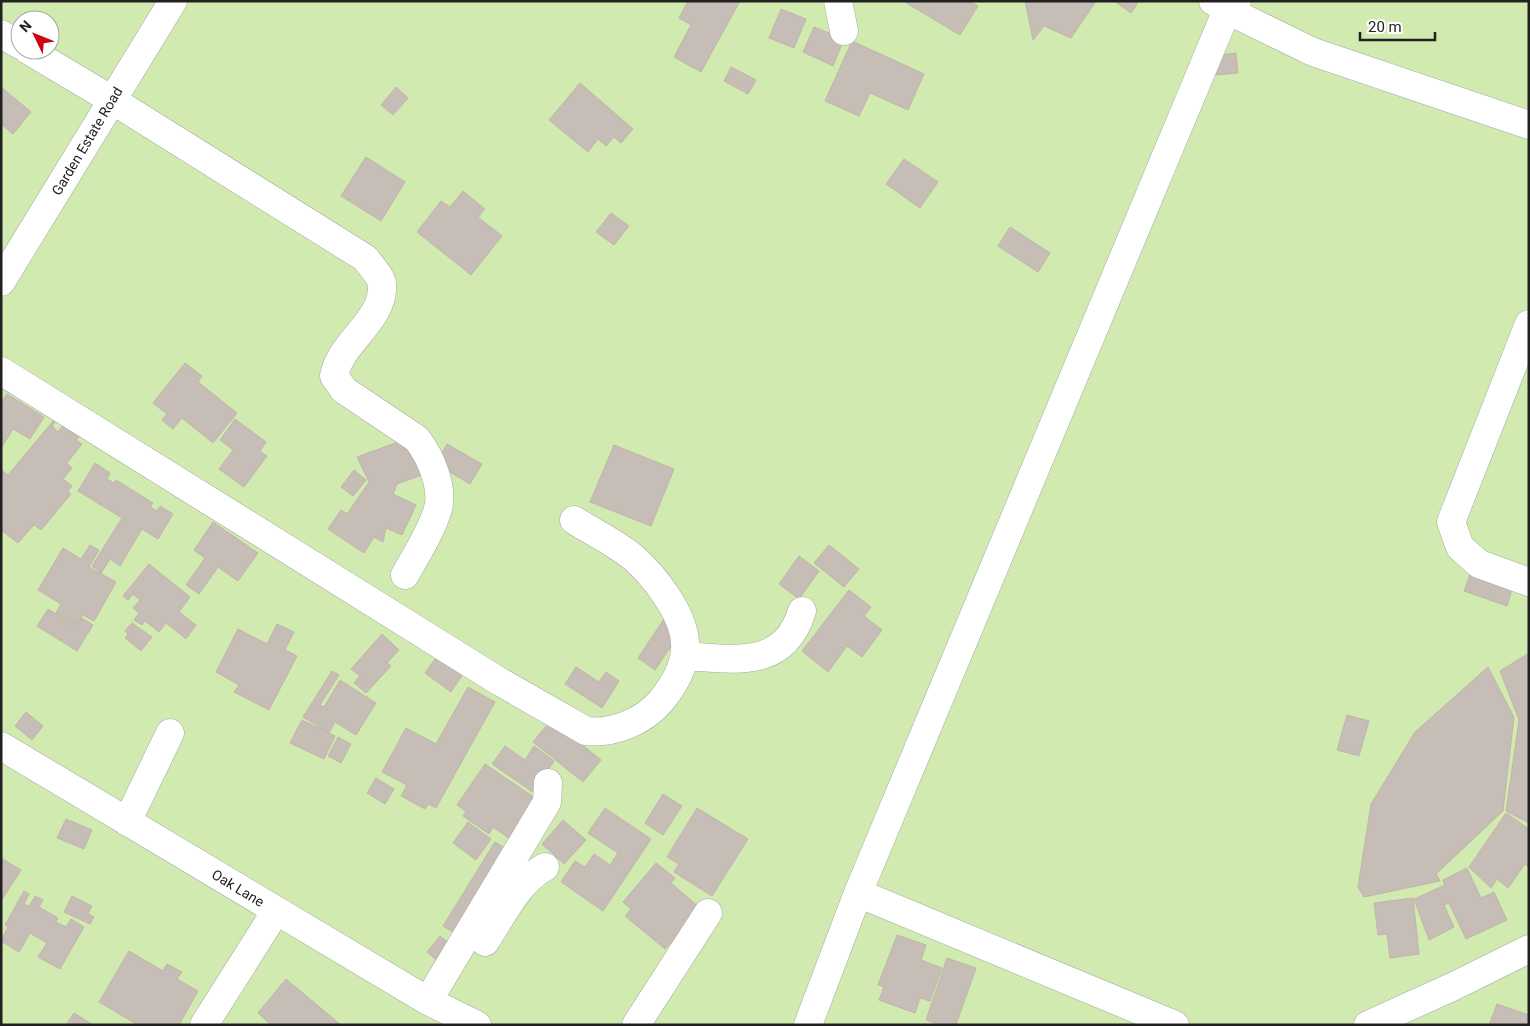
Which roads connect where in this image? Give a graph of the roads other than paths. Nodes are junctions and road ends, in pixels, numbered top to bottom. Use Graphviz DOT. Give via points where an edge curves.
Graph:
graph roads {
  1 [pos="173,1"];
  2 [pos="838,1"];
  3 [pos="1226,4"];
  4 [pos="844,31"];
  5 [pos="45,60"];
  6 [pos="112,100"];
  7 [pos="1529,125"];
  8 [pos="1,282"];
  9 [pos="1529,324"];
  10 [pos="1,371"];
  11 [pos="574,520"];
  12 [pos="406,575"];
  13 [pos="1529,582"];
  14 [pos="802,611"];
  15 [pos="685,656"];
  16 [pos="170,733"];
  17 [pos="1,746"];
  18 [pos="548,784"];
  19 [pos="127,822"];
  20 [pos="545,866"];
  21 [pos="858,893"];
  22 [pos="276,911"];
  23 [pos="708,913"];
  24 [pos="1529,949"];
  25 [pos="435,1005"];
  26 [pos="204,1025"];
  27 [pos="477,1025"];
  28 [pos="636,1025"];
  29 [pos="808,1025"];
  30 [pos="1175,1025"];
  31 [pos="1368,1025"];
  1 -- 6 [label="street, Garden Estate Road"];
  2 -- 4 [label="street"];
  3 -- 7 [label="street" via="1313,52"];
  3 -- 21 [label="street"];
  5 -- 6 [label="street"];
  6 -- 8 [label="street, Garden Estate Road"];
  6 -- 12 [label="street" via="365,258 378,276 382,283 379,302 364,329 336,362 334,376 344,390 417,439 426,451 440,497 437,512"];
  9 -- 13 [label="street" via="1451,522 1460,547 1479,564"];
  10 -- 15 [label="street" via="497,680 586,731 602,733 626,726 653,710 673,686"];
  11 -- 15 [label="street" via="635,559 660,586 684,628"];
  14 -- 15 [label="street" via="797,627 788,638 763,656 741,659"];
  16 -- 19 [label="street"];
  17 -- 19 [label="street, Oak Lane"];
  18 -- 25 [label="street" via="547,802"];
  19 -- 22 [label="street, Oak Lane"];
  20 -- 25 [label="street" via="533,873 523,885"];
  21 -- 29 [label="street"];
  21 -- 30 [label="street"];
  22 -- 25 [label="street, Oak Lane"];
  22 -- 26 [label="street"];
  23 -- 28 [label="street"];
  24 -- 31 [label="street"];
  25 -- 27 [label="street, Oak Lane"];
}
